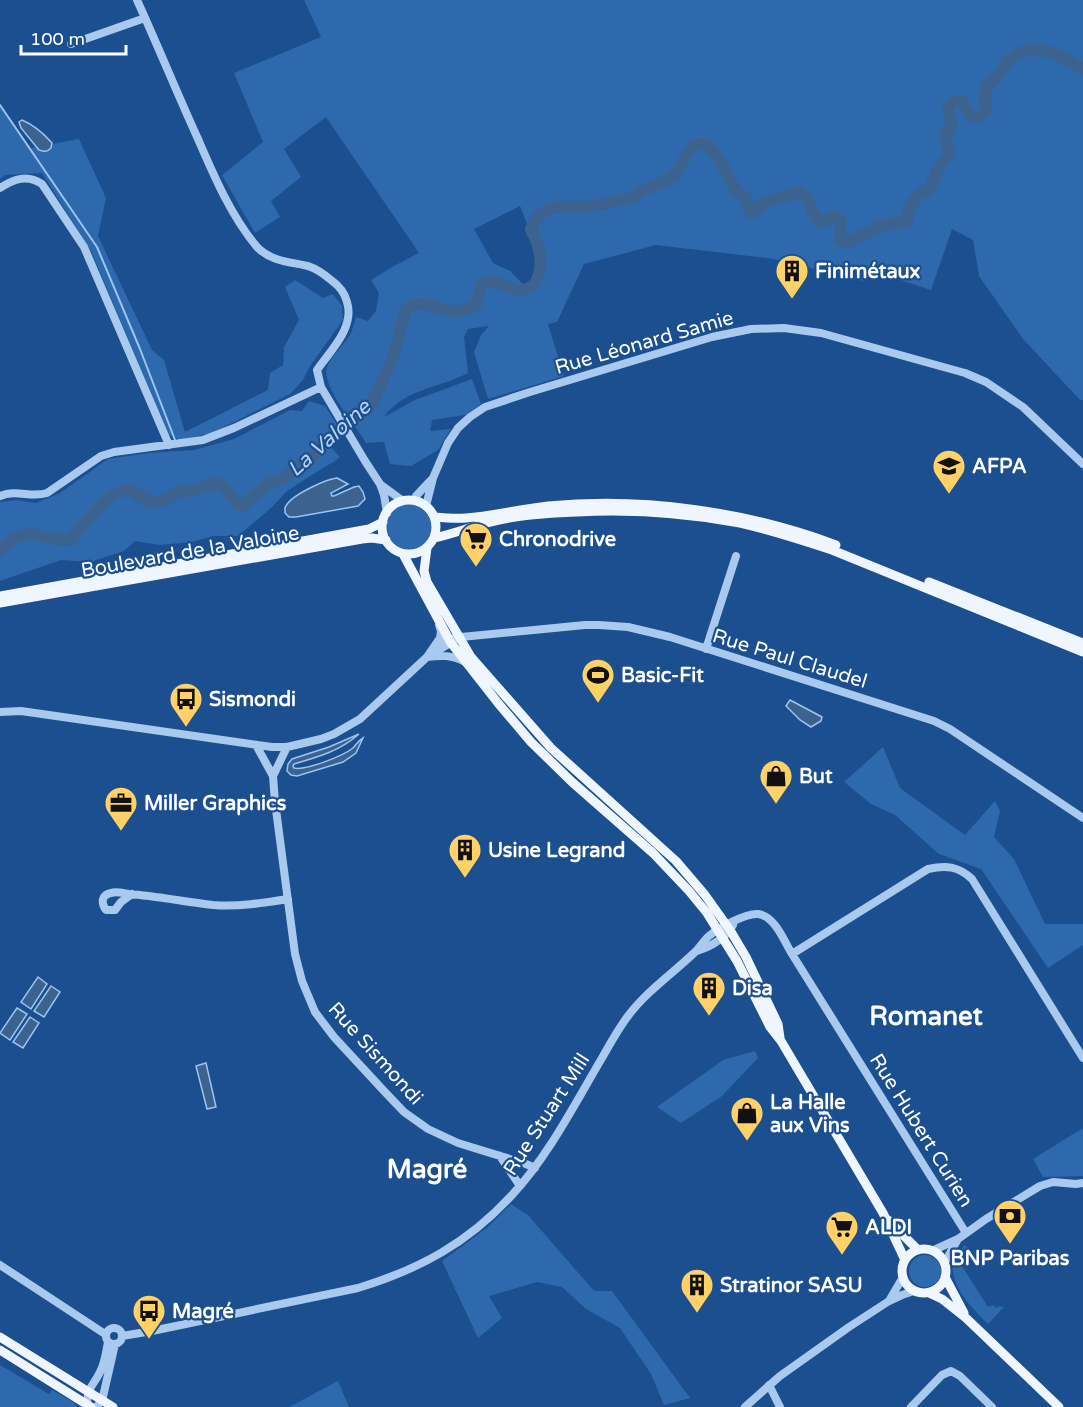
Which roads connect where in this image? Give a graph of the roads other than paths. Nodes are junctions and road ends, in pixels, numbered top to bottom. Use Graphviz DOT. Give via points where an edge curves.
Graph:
graph roads {
  1 [pos="137,0"];
  2 [pos="145,18"];
  3 [pos="71,44"];
  4 [pos="0,188"];
  5 [pos="321,387"];
  6 [pos="169,445"];
  7 [pos="1083,464"];
  8 [pos="433,478"];
  9 [pos="380,484"];
  10 [pos="0,496"];
  11 [pos="403,501"];
  12 [pos="415,501"];
  13 [pos="426,506"];
  14 [pos="385,517"];
  15 [pos="434,517"];
  16 [pos="434,538"];
  17 [pos="386,540"];
  18 [pos="427,548"];
  19 [pos="403,554"];
  20 [pos="736,556"];
  21 [pos="0,596"];
  22 [pos="0,603"];
  23 [pos="435,615"];
  24 [pos="453,640"];
  25 [pos="1083,643"];
  26 [pos="436,646"];
  27 [pos="706,649"];
  28 [pos="1083,652"];
  29 [pos="427,657"];
  30 [pos="465,662"];
  31 [pos="0,712"];
  32 [pos="256,745"];
  33 [pos="286,747"];
  34 [pos="273,776"];
  35 [pos="1083,818"];
  36 [pos="132,894"];
  37 [pos="288,899"];
  38 [pos="726,928"];
  39 [pos="792,954"];
  40 [pos="1083,1058"];
  41 [pos="500,1156"];
  42 [pos="535,1168"];
  43 [pos="1083,1183"];
  44 [pos="520,1186"];
  45 [pos="883,1213"];
  46 [pos="966,1233"];
  47 [pos="958,1239"];
  48 [pos="918,1250"];
  49 [pos="934,1250"];
  50 [pos="905,1260"];
  51 [pos="945,1262"];
  52 [pos="0,1265"];
  53 [pos="903,1277"];
  54 [pos="945,1277"];
  55 [pos="914,1291"];
  56 [pos="929,1293"];
  57 [pos="889,1301"];
  58 [pos="966,1318"];
  59 [pos="122,1336"];
  60 [pos="0,1337"];
  61 [pos="109,1340"];
  62 [pos="0,1350"];
  63 [pos="769,1386"];
  64 [pos="88,1391"];
  65 [pos="94,1405"];
  66 [pos="113,1407"];
  67 [pos="745,1407"];
  68 [pos="780,1407"];
  69 [pos="911,1407"];
  70 [pos="992,1407"];
  71 [pos="1059,1407"];
  1 -- 2 [label="street"];
  2 -- 3 [label="street"];
  2 -- 5 [label="street" via="217,182 252,240 275,259 322,273 347,300 347,326 317,370"];
  4 -- 6 [label="street" via="12,180 34,178 84,247"];
  5 -- 6 [label="street" via="204,440"];
  5 -- 9 [label="street"];
  6 -- 10 [label="street" via="101,456 47,493 11,492"];
  7 -- 8 [label="street, Rue Léonard Samie" via="1023,407 986,382 821,333 766,328 712,337 485,407 458,428"];
  8 -- 12 [label="street"];
  8 -- 13 [label="street"];
  9 -- 11 [label="street"];
  9 -- 14 [label="street"];
  11 -- 12 [label="main road"];
  11 -- 14 [label="main road" via="395,504"];
  12 -- 13 [label="main road"];
  13 -- 15 [label="main road"];
  14 -- 17 [label="main road"];
  14 -- 21 [label="main road, Boulevard de la Valoine" via="369,529"];
  15 -- 16 [label="main road"];
  15 -- 25 [label="main road" via="466,518 548,506 603,504 730,515 833,544"];
  16 -- 18 [label="main road"];
  16 -- 28 [label="main road" via="504,519 549,513 667,513 741,524 832,550"];
  17 -- 19 [label="main road"];
  17 -- 22 [label="main road, Boulevard de la Valoine" via="362,539"];
  18 -- 19 [label="main road"];
  18 -- 24 [label="main road" via="427,582"];
  19 -- 23 [label="main road"];
  20 -- 27 [label="street"];
  23 -- 24 [label="main road"];
  23 -- 26 [label="street" via="441,631"];
  24 -- 26 [label="street"];
  24 -- 27 [label="street, Rue Paul Claudel" via="615,625"];
  24 -- 29 [label="street"];
  24 -- 30 [label="main road"];
  24 -- 38 [label="main road" via="551,748 676,861"];
  26 -- 29 [label="street"];
  27 -- 35 [label="street, Rue Paul Claudel" via="934,721"];
  29 -- 30 [label="street" via="444,655"];
  29 -- 33 [label="street" via="360,719 321,739"];
  30 -- 38 [label="main road" via="531,742 653,853"];
  31 -- 32 [label="street" via="21,711"];
  32 -- 33 [label="street"];
  32 -- 34 [label="street, Rue Sismondi"];
  33 -- 34 [label="street, Rue Sismondi"];
  34 -- 37 [label="street, Rue Sismondi"];
  36 -- 37 [label="street" via="215,905"];
  37 -- 41 [label="street, Rue Sismondi" via="302,981 315,1012 334,1037 404,1112 458,1143"];
  38 -- 39 [label="street, Rue Hubert Curien" via="745,916 766,917"];
  38 -- 42 [label="street, Rue Stuart Mill" via="711,946 696,951 656,985 627,1017"];
  38 -- 45 [label="main road" via="746,957 778,1024 781,1041"];
  39 -- 40 [label="street" via="928,869 953,868 972,879"];
  39 -- 46 [label="street, Rue Hubert Curien"];
  41 -- 42 [label="street, Rue Sismondi"];
  41 -- 44 [label="street"];
  42 -- 44 [label="street, Rue Stuart Mill"];
  43 -- 46 [label="street" via="1053,1182 1040,1186"];
  44 -- 59 [label="street, Rue Stuart Mill" via="488,1220 458,1243 388,1278 338,1292"];
  45 -- 48 [label="main road"];
  45 -- 50 [label="main road"];
  46 -- 47 [label="street"];
  47 -- 49 [label="street"];
  47 -- 51 [label="street"];
  48 -- 49 [label="main road"];
  48 -- 50 [label="main road"];
  49 -- 51 [label="main road"];
  50 -- 53 [label="main road"];
  51 -- 54 [label="main road"];
  52 -- 61 [label="street"];
  53 -- 55 [label="main road"];
  53 -- 57 [label="street"];
  54 -- 56 [label="main road"];
  54 -- 58 [label="main road"];
  55 -- 56 [label="main road"];
  55 -- 57 [label="street"];
  56 -- 58 [label="main road"];
  57 -- 63 [label="street"];
  58 -- 71 [label="main road"];
  59 -- 61 [label="street" via="120,1341"];
  59 -- 61 [label="street" via="116,1327 108,1329"];
  60 -- 64 [label="main road"];
  61 -- 64 [label="street" via="100,1372"];
  61 -- 65 [label="street"];
  62 -- 65 [label="main road"];
  63 -- 67 [label="street"];
  63 -- 68 [label="street"];
  64 -- 65 [label="main road"];
  64 -- 65 [label="street"];
  65 -- 66 [label="main road"];
  69 -- 70 [label="street" via="942,1375 951,1371"];
}
